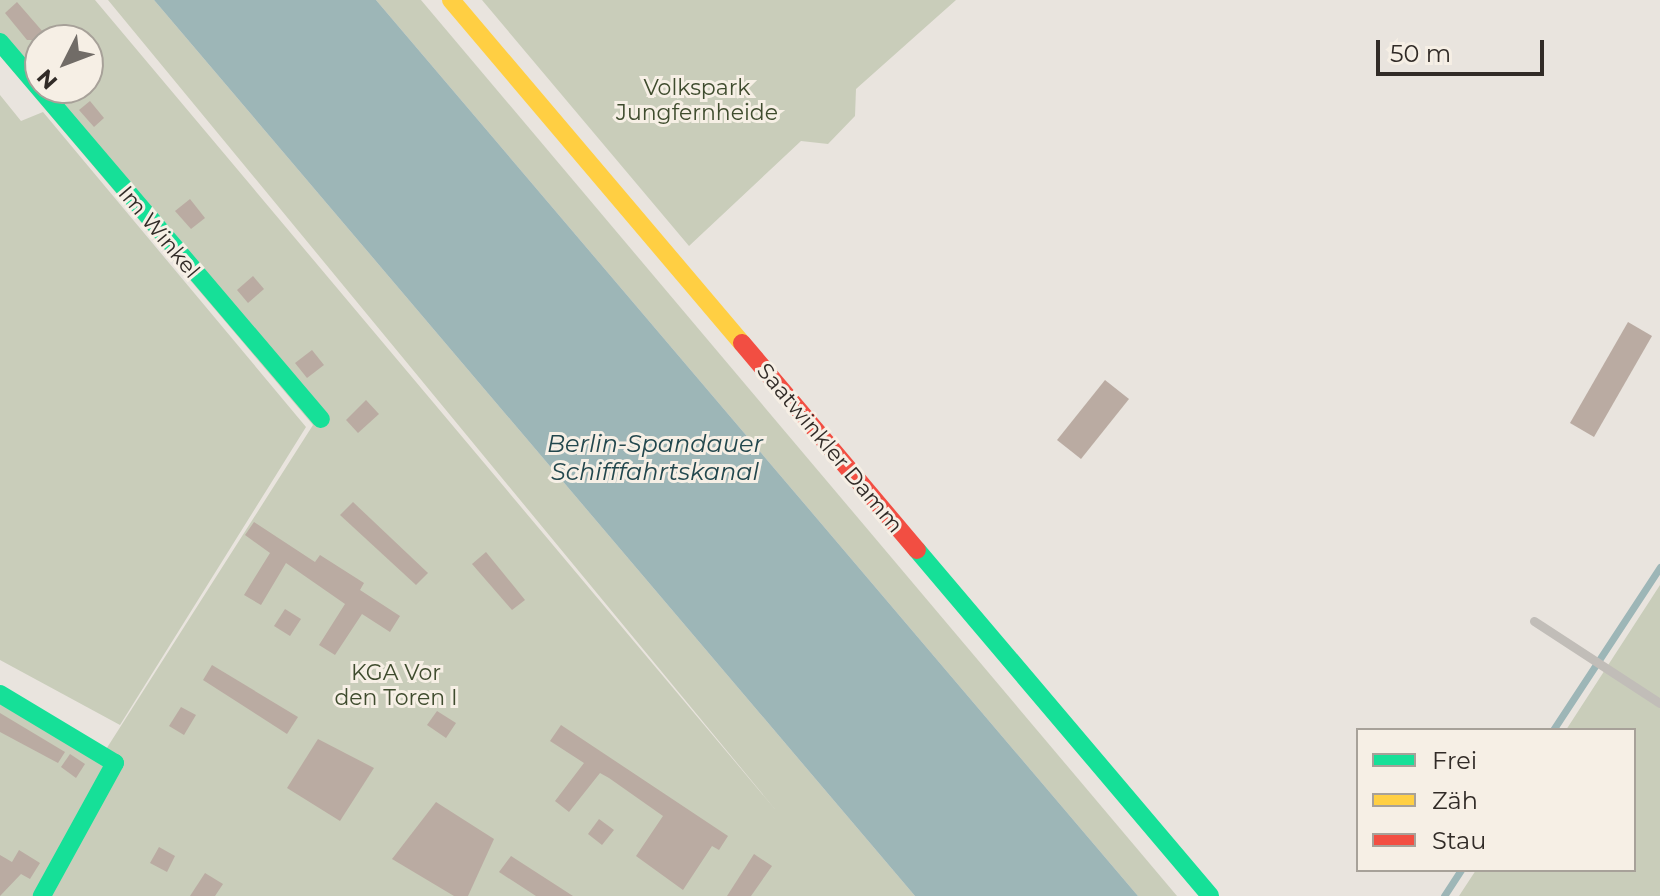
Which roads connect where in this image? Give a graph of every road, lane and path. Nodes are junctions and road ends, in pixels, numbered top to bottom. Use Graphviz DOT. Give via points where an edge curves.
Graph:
graph roads {
  1 [pos="451,0"];
  2 [pos="0,42"];
  3 [pos="321,419"];
  4 [pos="1534,621"];
  5 [pos="0,694"];
  6 [pos="1660,703"];
  7 [pos="42,896"];
  8 [pos="1210,896"];
  1 -- 8 [label="main road, Saatwinkler Damm"];
  2 -- 3 [label="main road, Im Winkel"];
  4 -- 6 [label="lane"];
  5 -- 7 [label="main road" via="115,763"];
}
